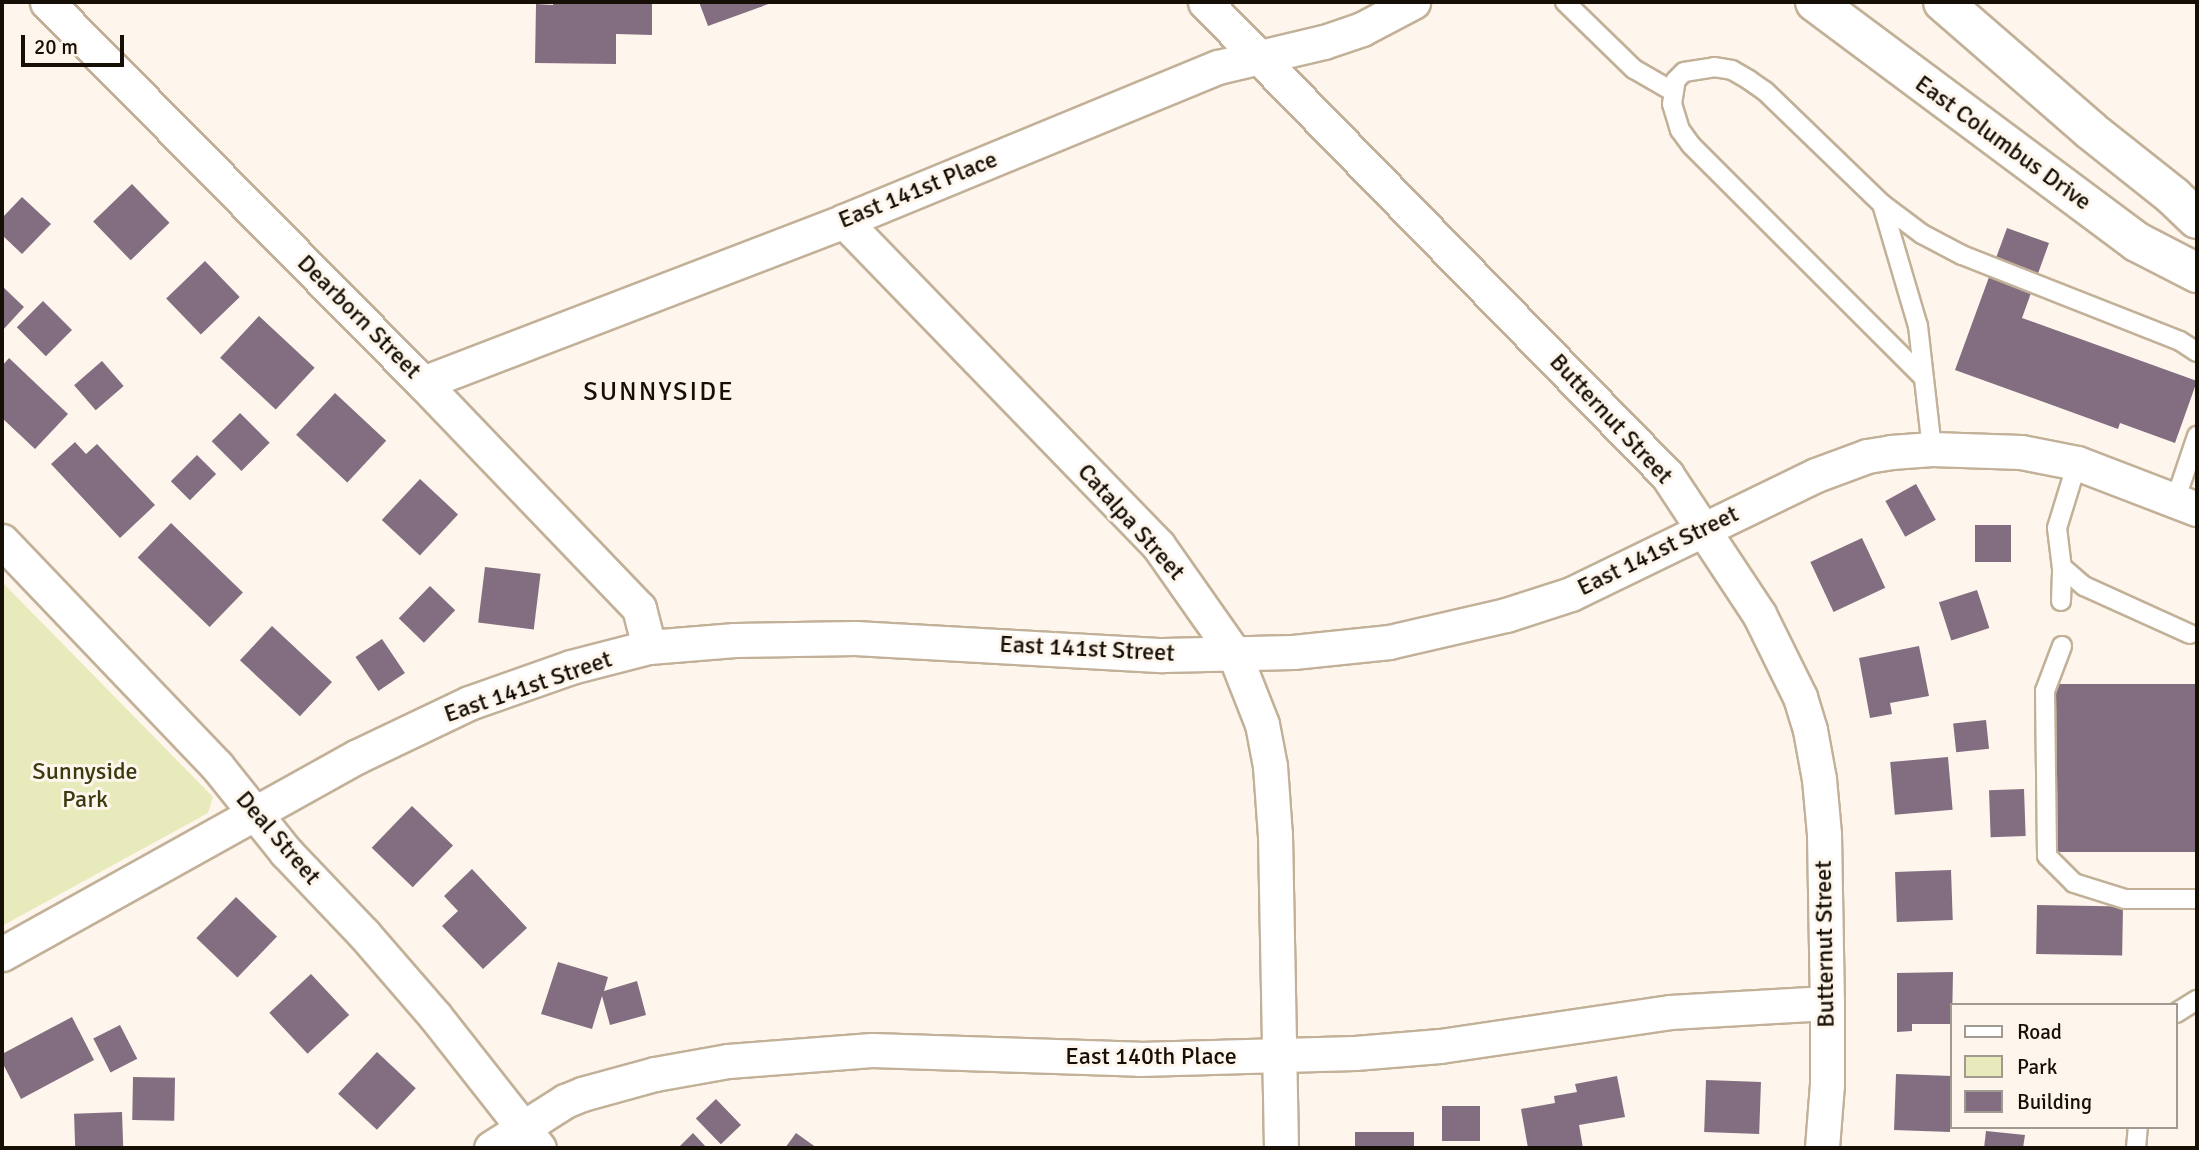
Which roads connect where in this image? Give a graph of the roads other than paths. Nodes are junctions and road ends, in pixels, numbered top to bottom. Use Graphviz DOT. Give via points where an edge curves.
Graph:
graph roads {
  1 [pos="47,2"];
  2 [pos="1205,2"];
  3 [pos="1565,2"];
  4 [pos="1815,2"];
  5 [pos="1943,2"];
  6 [pos="1401,5"];
  7 [pos="1262,59"];
  8 [pos="1672,91"];
  9 [pos="1882,204"];
  10 [pos="2197,219"];
  11 [pos="844,221"];
  12 [pos="2197,274"];
  13 [pos="2197,352"];
  14 [pos="1923,377"];
  15 [pos="423,383"];
  16 [pos="2197,436"];
  17 [pos="1932,449"];
  18 [pos="2077,463"];
  19 [pos="2186,505"];
  20 [pos="1703,530"];
  21 [pos="2,541"];
  22 [pos="2062,567"];
  23 [pos="2061,601"];
  24 [pos="2190,634"];
  25 [pos="2062,646"];
  26 [pos="649,647"];
  27 [pos="1234,653"];
  28 [pos="256,813"];
  29 [pos="2197,899"];
  30 [pos="2,954"];
  31 [pos="2197,1000"];
  32 [pos="1827,1003"];
  33 [pos="2178,1012"];
  34 [pos="1279,1056"];
  35 [pos="2137,1129"];
  36 [pos="530,1138"];
  37 [pos="491,1148"];
  38 [pos="1281,1148"];
  39 [pos="1822,1148"];
  40 [pos="2136,1148"];
  1 -- 15 [label="street, Dearborn Street"];
  2 -- 7 [label="street, Butternut Street"];
  3 -- 8 [label="lane" via="1634,69"];
  4 -- 12 [label="main road, East Columbus Drive" via="2137,242"];
  5 -- 10 [label="main road"];
  6 -- 7 [label="street, East 141st Place" via="1324,43"];
  7 -- 11 [label="street, East 141st Place" via="1217,67"];
  7 -- 20 [label="street, Butternut Street" via="1667,475"];
  8 -- 9 [label="lane" via="1684,72 1699,67 1732,70 1765,91"];
  8 -- 14 [label="lane" via="1674,115 1690,145"];
  9 -- 13 [label="lane" via="1962,256 2180,341"];
  9 -- 14 [label="lane" via="1918,326"];
  11 -- 15 [label="street, East 141st Place"];
  11 -- 27 [label="street, Catalpa Street" via="1158,545"];
  14 -- 17 [label="lane"];
  15 -- 26 [label="street, Dearborn Street" via="639,608"];
  16 -- 19 [label="lane"];
  17 -- 18 [label="street, East 141st Street" via="2021,452"];
  17 -- 20 [label="street, East 141st Street" via="1867,456 1816,475"];
  18 -- 19 [label="street, East 141st Street"];
  18 -- 22 [label="lane" via="2057,528"];
  20 -- 27 [label="street, East 141st Street" via="1571,594 1506,615 1389,642"];
  20 -- 32 [label="street, Butternut Street" via="1759,614 1790,674 1811,730 1824,834"];
  21 -- 28 [label="street, Deal Street" via="217,766"];
  22 -- 23 [label="lane"];
  22 -- 24 [label="lane" via="2084,586"];
  25 -- 29 [label="lane" via="2045,691 2047,856 2074,883 2125,899"];
  26 -- 27 [label="street, East 141st Street" via="855,638 1163,655"];
  26 -- 28 [label="street, East 141st Street" via="572,667 469,703 356,757"];
  27 -- 34 [label="street, Catalpa Street" via="1262,724 1270,766"];
  28 -- 30 [label="street, East 141st Street"];
  28 -- 36 [label="street, Deal Street" via="435,1016"];
  31 -- 33 [label="lane"];
  32 -- 34 [label="street, East 140th Place" via="1696,1010 1440,1046"];
  32 -- 39 [label="street, Butternut Street"];
  34 -- 36 [label="street, East 140th Place" via="1139,1059 872,1051 797,1054 704,1065 619,1084 565,1101"];
  34 -- 38 [label="street, Catalpa Street"];
  35 -- 40 [label="lane"];
  36 -- 37 [label="street, East 140th Place"];
}
